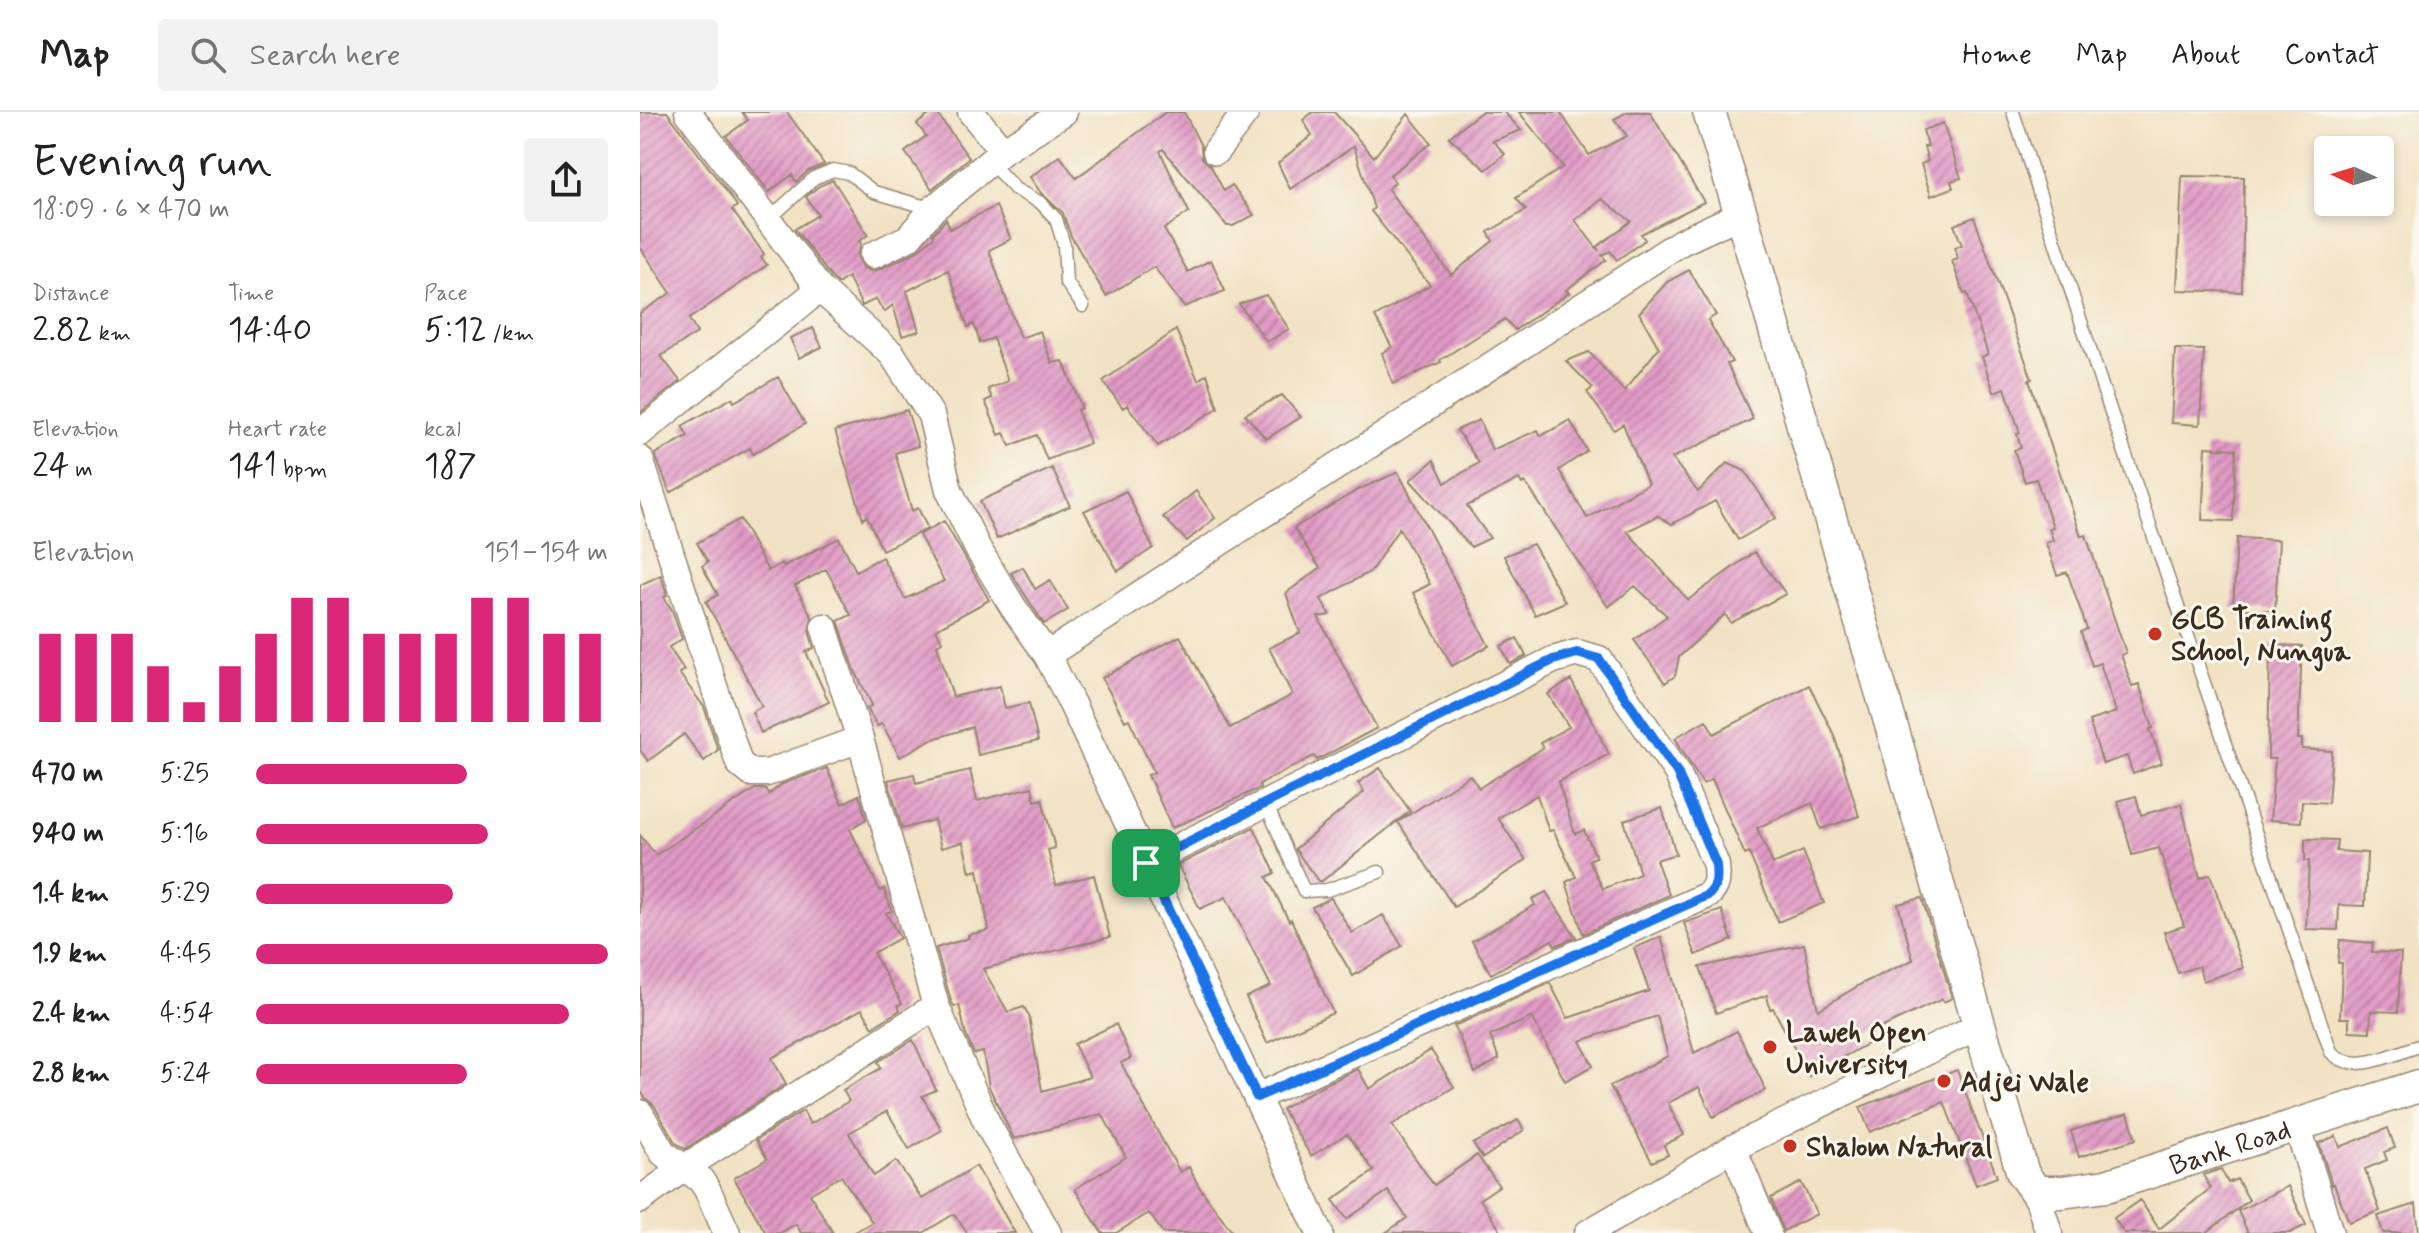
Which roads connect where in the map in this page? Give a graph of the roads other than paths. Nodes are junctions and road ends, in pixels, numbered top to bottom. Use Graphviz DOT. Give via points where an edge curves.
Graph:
graph roads {
  1 [pos="688,112"];
  2 [pos="971,112"];
  3 [pos="1064,112"];
  4 [pos="1246,112"];
  5 [pos="1709,112"];
  6 [pos="2013,112"];
  7 [pos="1216,151"];
  8 [pos="996,157"];
  9 [pos="933,209"];
  10 [pos="1741,214"];
  11 [pos="769,219"];
  12 [pos="873,255"];
  13 [pos="820,289"];
  14 [pos="1083,306"];
  15 [pos="640,433"];
  16 [pos="640,459"];
  17 [pos="824,627"];
  18 [pos="1047,655"];
  19 [pos="860,739"];
  20 [pos="1266,804"];
  21 [pos="1146,863"];
  22 [pos="1379,872"];
  23 [pos="936,1006"];
  24 [pos="1978,1026"];
  25 [pos="2419,1046"];
  26 [pos="2419,1086"];
  27 [pos="1257,1097"];
  28 [pos="640,1113"];
  29 [pos="2297,1124"];
  30 [pos="1733,1148"];
  31 [pos="684,1168"];
  32 [pos="2036,1192"];
  33 [pos="640,1200"];
  34 [pos="727,1233"];
  35 [pos="1048,1233"];
  36 [pos="1320,1233"];
  37 [pos="1588,1233"];
  38 [pos="1768,1233"];
  39 [pos="2049,1233"];
  40 [pos="2330,1233"];
  1 -- 11 [label="street"];
  2 -- 8 [label="street"];
  3 -- 8 [label="street"];
  4 -- 7 [label="street"];
  5 -- 10 [label="street"];
  6 -- 25 [label="lane" via="2331,1052 2346,1063 2364,1063"];
  8 -- 9 [label="street"];
  8 -- 14 [label="lane" via="1015,189 1041,203 1056,219 1066,282"];
  9 -- 11 [label="lane" via="874,192 849,173 833,170 814,178"];
  9 -- 12 [label="street" via="908,238"];
  10 -- 18 [label="street" via="1681,242"];
  10 -- 24 [label="street"];
  11 -- 13 [label="street"];
  13 -- 15 [label="street"];
  13 -- 18 [label="street" via="892,354 931,415 949,490 978,549"];
  16 -- 19 [label="street" via="739,763 751,773 767,773"];
  17 -- 19 [label="street"];
  18 -- 21 [label="street"];
  19 -- 23 [label="street"];
  20 -- 21 [label="street"];
  20 -- 22 [label="lane" via="1304,891 1327,890"];
  20 -- 27 [label="street" via="1553,660 1577,653 1599,659 1677,772 1716,865 1717,880 1708,895"];
  21 -- 27 [label="street"];
  23 -- 31 [label="street"];
  23 -- 35 [label="street" via="987,1123"];
  24 -- 30 [label="street"];
  24 -- 32 [label="street" via="2023,1174"];
  26 -- 29 [label="street, Bank Road"];
  27 -- 36 [label="street"];
  28 -- 31 [label="street" via="663,1153"];
  29 -- 32 [label="street, Bank Road" via="2106,1186"];
  29 -- 40 [label="street"];
  30 -- 37 [label="street"];
  30 -- 38 [label="street"];
  31 -- 33 [label="street"];
  31 -- 34 [label="street" via="707,1189"];
  32 -- 39 [label="street"];
}
